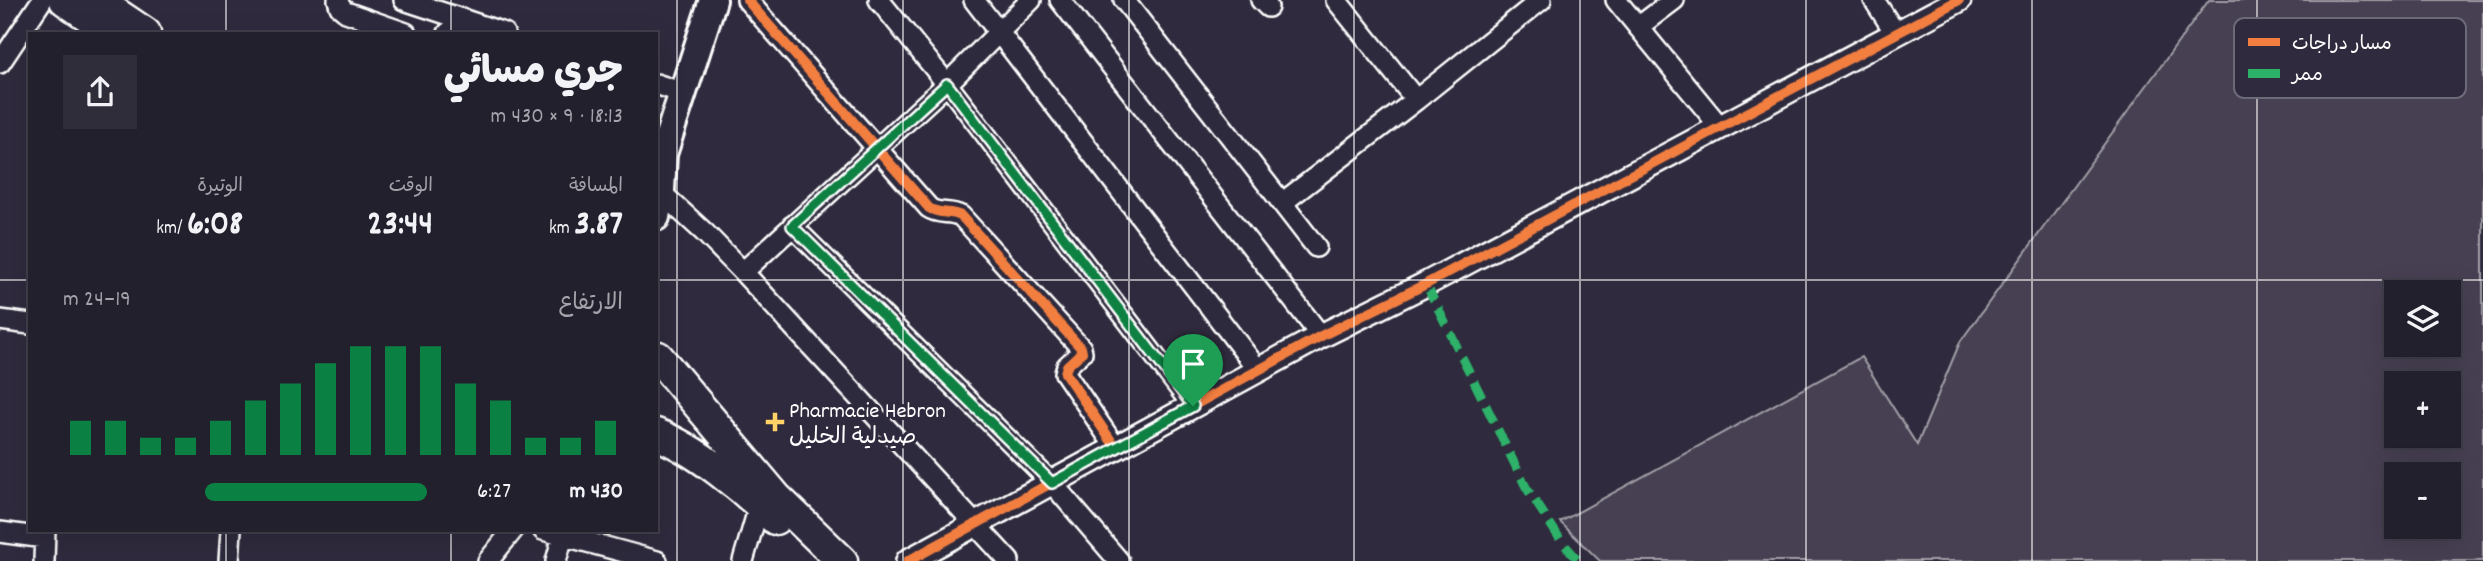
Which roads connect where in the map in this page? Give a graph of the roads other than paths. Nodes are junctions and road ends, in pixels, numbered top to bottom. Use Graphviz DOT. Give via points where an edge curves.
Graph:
graph roads {
  1 [pos="42,0"];
  2 [pos="65,0"];
  3 [pos="96,0"];
  4 [pos="338,0"];
  5 [pos="404,0"];
  6 [pos="713,0"];
  7 [pos="747,0"];
  8 [pos="879,0"];
  9 [pos="974,0"];
  10 [pos="1031,0"];
  11 [pos="1060,0"];
  12 [pos="1124,0"];
  13 [pos="1336,0"];
  14 [pos="1541,0"];
  15 [pos="1616,0"];
  16 [pos="1674,0"];
  17 [pos="1874,0"];
  18 [pos="1959,0"];
  19 [pos="468,21"];
  20 [pos="1638,27"];
  21 [pos="111,32"];
  22 [pos="144,32"];
  23 [pos="403,32"];
  24 [pos="450,32"];
  25 [pos="500,32"];
  26 [pos="998,32"];
  27 [pos="1896,34"];
  28 [pos="0,62"];
  29 [pos="947,84"];
  30 [pos="658,85"];
  31 [pos="683,93"];
  32 [pos="1416,100"];
  33 [pos="1721,128"];
  34 [pos="878,148"];
  35 [pos="659,159"];
  36 [pos="659,189"];
  37 [pos="1282,203"];
  38 [pos="792,226"];
  39 [pos="1316,247"];
  40 [pos="743,272"];
  41 [pos="0,320"];
  42 [pos="28,324"];
  43 [pos="1321,336"];
  44 [pos="658,362"];
  45 [pos="1259,371"];
  46 [pos="1193,406"];
  47 [pos="658,435"];
  48 [pos="1116,448"];
  49 [pos="1052,483"];
  50 [pos="763,495"];
  51 [pos="976,523"];
  52 [pos="0,532"];
  53 [pos="230,532"];
  54 [pos="499,532"];
  55 [pos="511,532"];
  56 [pos="550,532"];
  57 [pos="45,534"];
  58 [pos="563,536"];
  59 [pos="44,561"];
  60 [pos="229,561"];
  61 [pos="487,561"];
  62 [pos="556,561"];
  63 [pos="657,561"];
  64 [pos="743,561"];
  65 [pos="819,561"];
  66 [pos="842,561"];
  67 [pos="908,561"];
  68 [pos="1009,561"];
  69 [pos="1119,561"];
  1 -- 28 [label="street"];
  2 -- 21 [label="main road"];
  3 -- 22 [label="main road"];
  4 -- 23 [label="street" via="346,12"];
  5 -- 19 [label="street"];
  6 -- 31 [label="main road"];
  7 -- 34 [label="street"];
  8 -- 29 [label="street"];
  9 -- 26 [label="street"];
  10 -- 26 [label="street"];
  11 -- 43 [label="street"];
  12 -- 37 [label="street"];
  13 -- 32 [label="street"];
  14 -- 32 [label="street"];
  15 -- 20 [label="street"];
  16 -- 20 [label="street"];
  17 -- 27 [label="street"];
  18 -- 27 [label="street"];
  19 -- 24 [label="street"];
  19 -- 25 [label="street"];
  20 -- 33 [label="street"];
  26 -- 29 [label="street"];
  26 -- 45 [label="street"];
  27 -- 33 [label="street"];
  29 -- 34 [label="street"];
  29 -- 46 [label="street"];
  30 -- 31 [label="street"];
  31 -- 35 [label="main road"];
  32 -- 37 [label="street"];
  33 -- 43 [label="street"];
  34 -- 38 [label="street"];
  34 -- 48 [label="street" via="929,208 961,216 1081,348 1065,373"];
  35 -- 36 [label="main road"];
  36 -- 40 [label="street"];
  37 -- 39 [label="street"];
  38 -- 40 [label="street"];
  38 -- 49 [label="street"];
  40 -- 51 [label="street"];
  41 -- 42 [label="street"];
  43 -- 45 [label="street"];
  44 -- 50 [label="main road"];
  45 -- 46 [label="street"];
  46 -- 48 [label="street"];
  47 -- 50 [label="main road"];
  48 -- 49 [label="street"];
  49 -- 51 [label="street"];
  49 -- 69 [label="street"];
  50 -- 64 [label="street"];
  50 -- 65 [label="main road"];
  50 -- 66 [label="main road"];
  51 -- 67 [label="street"];
  51 -- 68 [label="street"];
  52 -- 57 [label="street"];
  53 -- 60 [label="street"];
  54 -- 61 [label="street"];
  55 -- 61 [label="street"];
  56 -- 58 [label="street"];
  57 -- 59 [label="street"];
  58 -- 62 [label="street"];
  58 -- 63 [label="street"];
}
